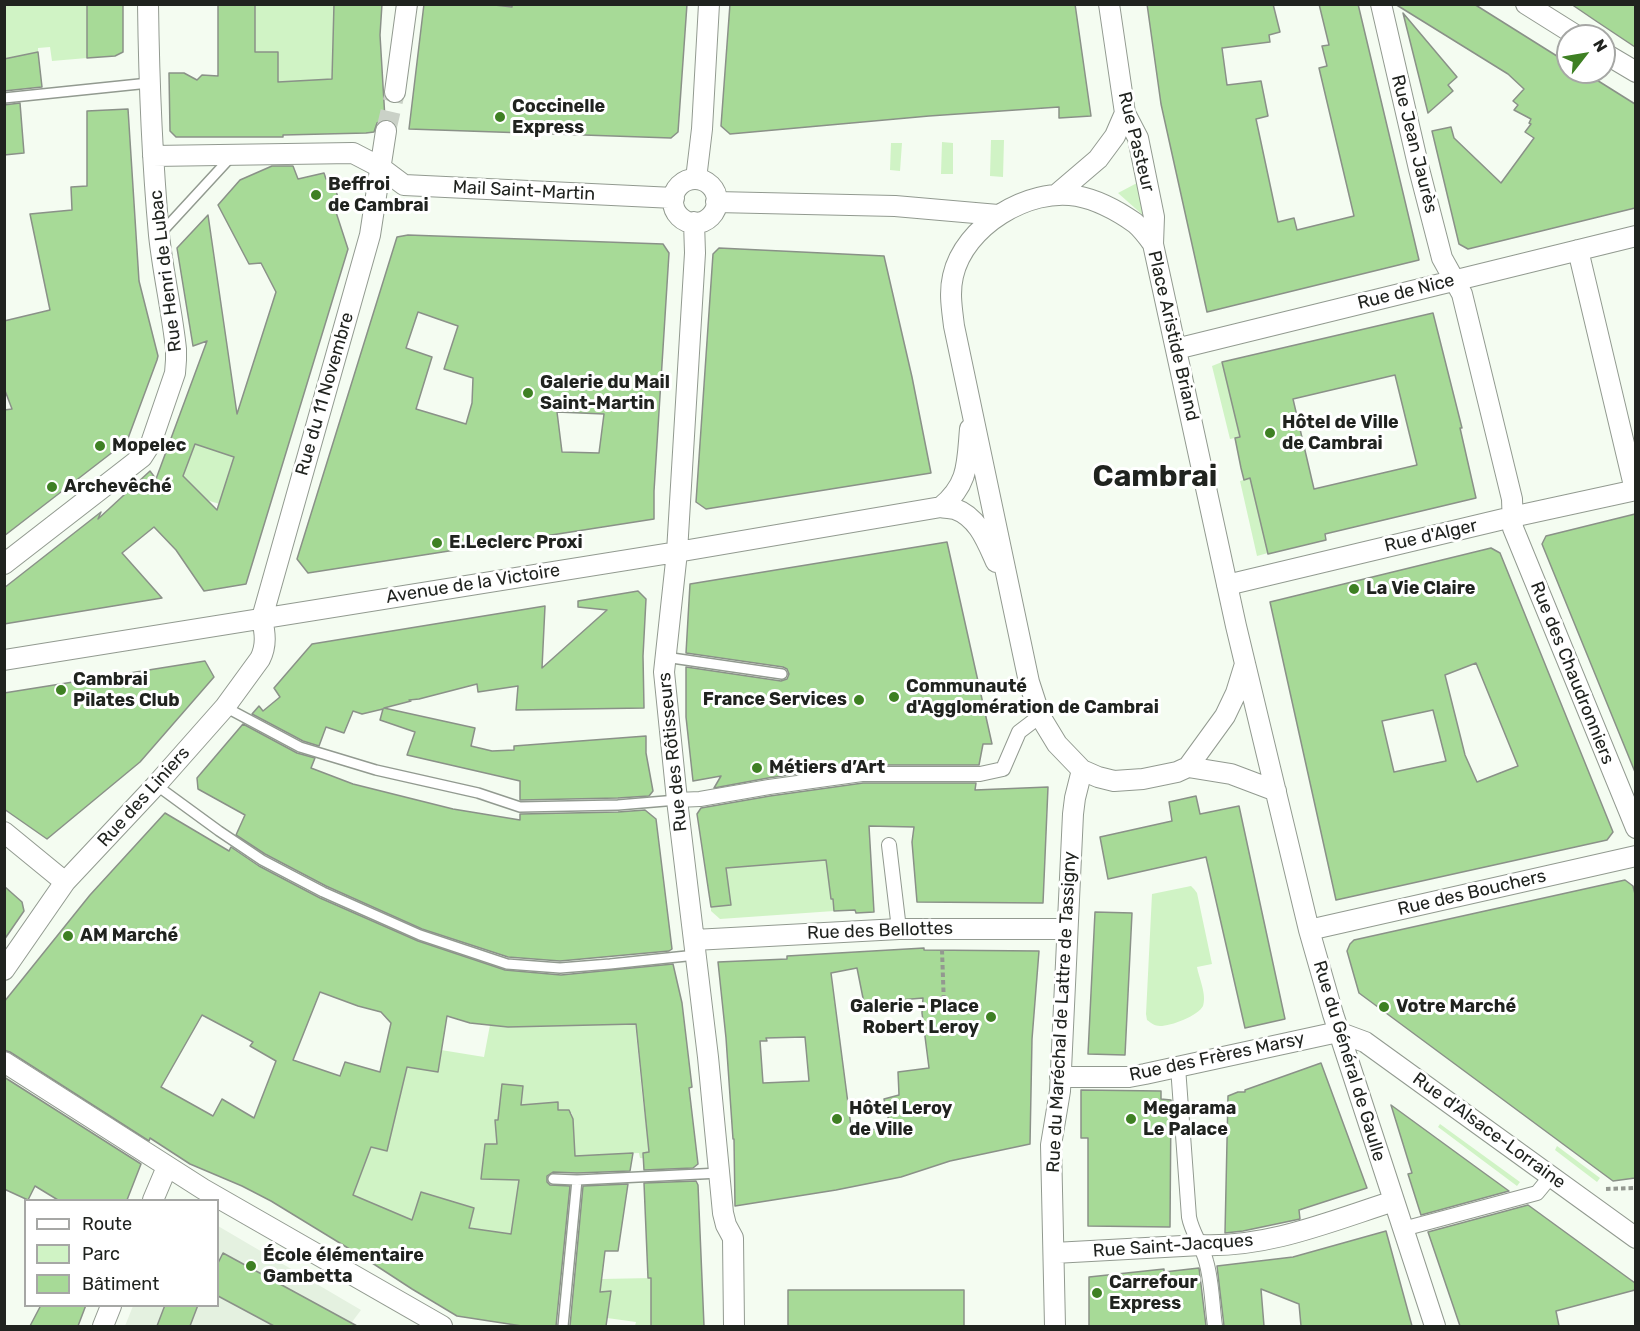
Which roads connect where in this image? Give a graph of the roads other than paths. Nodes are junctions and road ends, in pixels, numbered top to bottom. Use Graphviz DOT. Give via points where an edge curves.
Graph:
graph roads {
  1 [pos="148,4"];
  2 [pos="407,4"];
  3 [pos="709,4"];
  4 [pos="1109,4"];
  5 [pos="1381,4"];
  6 [pos="1526,4"];
  7 [pos="1558,24"];
  8 [pos="1616,60"];
  9 [pos="1635,72"];
  10 [pos="149,83"];
  11 [pos="395,92"];
  12 [pos="4,98"];
  13 [pos="1125,113"];
  14 [pos="386,131"];
  15 [pos="233,155"];
  16 [pos="153,156"];
  17 [pos="380,167"];
  18 [pos="696,179"];
  19 [pos="1057,194"];
  20 [pos="674,198"];
  21 [pos="717,202"];
  22 [pos="998,215"];
  23 [pos="694,222"];
  24 [pos="159,236"];
  25 [pos="1635,236"];
  26 [pos="1153,244"];
  27 [pos="1578,250"];
  28 [pos="1453,280"];
  29 [pos="1176,349"];
  30 [pos="971,407"];
  31 [pos="1635,490"];
  32 [pos="940,507"];
  33 [pos="1512,517"];
  34 [pos="677,552"];
  35 [pos="4,564"];
  36 [pos="1227,585"];
  37 [pos="1010,591"];
  38 [pos="262,618"];
  39 [pos="665,657"];
  40 [pos="4,660"];
  41 [pos="1245,664"];
  42 [pos="782,674"];
  43 [pos="225,707"];
  44 [pos="1040,716"];
  45 [pos="1188,766"];
  46 [pos="1082,770"];
  47 [pos="156,785"];
  48 [pos="1276,791"];
  49 [pos="677,800"];
  50 [pos="1635,828"];
  51 [pos="4,832"];
  52 [pos="889,845"];
  53 [pos="1635,856"];
  54 [pos="65,882"];
  55 [pos="899,929"];
  56 [pos="1067,929"];
  57 [pos="1309,930"];
  58 [pos="695,947"];
  59 [pos="4,970"];
  60 [pos="1338,1032"];
  61 [pos="4,1062"];
  62 [pos="1178,1067"];
  63 [pos="1060,1077"];
  64 [pos="167,1167"];
  65 [pos="720,1173"];
  66 [pos="1551,1176"];
  67 [pos="553,1179"];
  68 [pos="577,1180"];
  69 [pos="153,1199"];
  70 [pos="1394,1201"];
  71 [pos="1403,1229"];
  72 [pos="1635,1239"];
  73 [pos="1201,1245"];
  74 [pos="1054,1253"];
  75 [pos="110,1307"];
  76 [pos="103,1326"];
  77 [pos="442,1326"];
  78 [pos="563,1326"];
  79 [pos="734,1326"];
  80 [pos="1055,1326"];
  81 [pos="1215,1326"];
  82 [pos="1435,1326"];
  1 -- 10 [label="street, Rue Henri de Lubac"];
  2 -- 11 [label="street"];
  3 -- 18 [label="street"];
  4 -- 13 [label="street, Rue Pasteur"];
  5 -- 28 [label="street, Rue Jean Jaurès" via="1442,258"];
  6 -- 7 [label="street"];
  8 -- 9 [label="street"];
  10 -- 12 [label="lane"];
  10 -- 16 [label="street, Rue Henri de Lubac"];
  13 -- 19 [label="street" via="1115,136 1098,159"];
  13 -- 26 [label="street, Rue Pasteur" via="1138,138 1154,217"];
  14 -- 17 [label="street, Rue du 11 Novembre"];
  15 -- 16 [label="street, Mail Saint-Martin"];
  15 -- 17 [label="street, Mail Saint-Martin" via="353,153"];
  15 -- 24 [label="lane"];
  16 -- 24 [label="street, Rue Henri de Lubac"];
  17 -- 20 [label="street, Mail Saint-Martin" via="404,185"];
  17 -- 38 [label="street, Rue du 11 Novembre" via="370,234"];
  18 -- 20 [label="street" via="679,186"];
  18 -- 21 [label="street" via="713,189"];
  19 -- 22 [label="street, Place Aristide Briand"];
  19 -- 26 [label="street, Place Aristide Briand" via="1103,204 1136,224"];
  20 -- 23 [label="street" via="676,212"];
  21 -- 22 [label="street" via="895,206"];
  21 -- 23 [label="street" via="710,217"];
  22 -- 30 [label="street, Place Aristide Briand" via="975,235 953,275 950,297"];
  23 -- 34 [label="street, Rue des Rôtisseurs"];
  24 -- 35 [label="street, Rue Henri de Lubac" via="176,364 152,443 135,463"];
  25 -- 27 [label="street, Rue de Nice"];
  26 -- 29 [label="street, Place Aristide Briand"];
  27 -- 28 [label="street, Rue de Nice"];
  27 -- 31 [label="street"];
  28 -- 29 [label="street, Rue de Nice"];
  28 -- 33 [label="street, Rue Jean Jaurès" via="1462,294 1512,499"];
  29 -- 36 [label="street, Place Aristide Briand"];
  30 -- 32 [label="street, Place Aristide Briand" via="964,479 952,498"];
  30 -- 37 [label="street, Place Aristide Briand"];
  31 -- 33 [label="street, Rue d'Alger"];
  32 -- 34 [label="street, Avenue de la Victoire"];
  32 -- 37 [label="street, Place Aristide Briand" via="956,509 975,522"];
  33 -- 36 [label="street, Rue d'Alger"];
  33 -- 50 [label="street, Rue des Chaudronniers" via="1517,539"];
  34 -- 38 [label="street, Avenue de la Victoire"];
  34 -- 39 [label="street, Rue des Rôtisseurs"];
  36 -- 41 [label="street, Place Aristide Briand"];
  37 -- 44 [label="street, Place Aristide Briand"];
  38 -- 40 [label="street, Avenue de la Victoire"];
  38 -- 43 [label="street, Rue des Liniers" via="264,652"];
  39 -- 42 [label="lane"];
  39 -- 49 [label="street, Rue des Rôtisseurs"];
  41 -- 45 [label="street" via="1225,716"];
  41 -- 48 [label="street, Place Aristide Briand"];
  43 -- 47 [label="street, Rue des Liniers"];
  43 -- 49 [label="lane" via="300,747 376,770 478,792 520,807"];
  44 -- 46 [label="street, Place Aristide Briand" via="1057,744"];
  44 -- 49 [label="street" via="1019,732 1003,769 980,774 862,774"];
  45 -- 46 [label="street, Place Aristide Briand" via="1143,779 1114,781"];
  45 -- 48 [label="street, Place Aristide Briand" via="1231,774"];
  46 -- 56 [label="street, Rue du Maréchal de Lattre de Tassigny" via="1075,798"];
  47 -- 54 [label="street, Rue des Liniers"];
  47 -- 58 [label="lane" via="262,860 323,892 420,935 507,964 560,968 610,964"];
  48 -- 57 [label="street, Rue du Général de Gaulle"];
  49 -- 58 [label="street, Rue des Rôtisseurs"];
  51 -- 54 [label="street"];
  52 -- 55 [label="street"];
  53 -- 57 [label="street, Rue des Bouchers"];
  54 -- 59 [label="street, Rue des Liniers"];
  55 -- 56 [label="street, Rue des Bellottes"];
  55 -- 58 [label="street, Rue des Bellottes" via="830,931"];
  56 -- 63 [label="street, Rue du Maréchal de Lattre de Tassigny"];
  57 -- 60 [label="street, Rue du Général de Gaulle"];
  58 -- 65 [label="street, Rue des Rôtisseurs"];
  60 -- 62 [label="street, Rue des Frères Marsy"];
  60 -- 66 [label="street, Rue d'Alsace-Lorraine" via="1365,1042"];
  60 -- 70 [label="street, Rue du Général de Gaulle"];
  61 -- 64 [label="street"];
  62 -- 63 [label="street, Rue des Frères Marsy" via="1128,1077"];
  62 -- 73 [label="street" via="1189,1217"];
  63 -- 74 [label="street, Rue du Maréchal de Lattre de Tassigny" via="1051,1145"];
  64 -- 69 [label="street"];
  64 -- 77 [label="street"];
  65 -- 68 [label="lane"];
  65 -- 79 [label="street, Rue des Rôtisseurs" via="723,1213 733,1238"];
  66 -- 71 [label="street" via="1537,1193"];
  66 -- 72 [label="street, Rue d'Alsace-Lorraine"];
  67 -- 68 [label="lane"];
  68 -- 78 [label="lane"];
  70 -- 71 [label="street, Rue du Général de Gaulle"];
  70 -- 73 [label="street, Rue Saint-Jacques" via="1292,1235 1222,1246"];
  71 -- 82 [label="street, Rue du Général de Gaulle"];
  73 -- 74 [label="street, Rue Saint-Jacques"];
  73 -- 81 [label="street" via="1208,1265"];
  74 -- 80 [label="street, Rue du Maréchal de Lattre de Tassigny"];
  75 -- 76 [label="street"];
}
